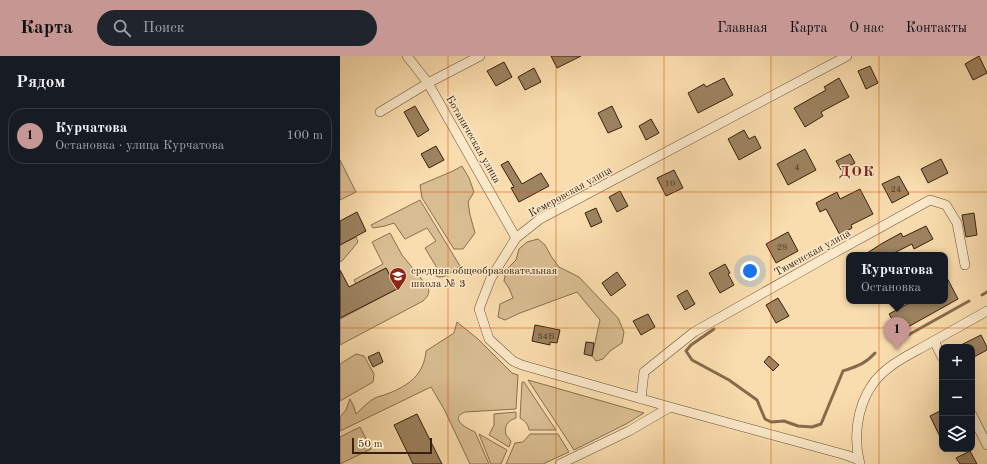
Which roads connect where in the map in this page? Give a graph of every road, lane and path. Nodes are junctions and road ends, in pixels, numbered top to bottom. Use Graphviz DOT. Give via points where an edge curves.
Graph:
graph roads {
  1 [pos="407,56"];
  2 [pos="480,56"];
  3 [pos="847,56"];
  4 [pos="428,83"];
  5 [pos="380,112"];
  6 [pos="516,238"];
  7 [pos="965,265"];
  8 [pos="987,311"];
  9 [pos="934,341"];
  10 [pos="939,351"];
  11 [pos="641,399"];
  12 [pos="670,407"];
  13 [pos="975,422"];
  14 [pos="987,445"];
  15 [pos="860,462"];
  16 [pos="560,464"];
  1 -- 4 [label="street, Ботаническая улица"];
  2 -- 4 [label="street"];
  3 -- 6 [label="street, Кемеровская улица" via="540,219"];
  4 -- 5 [label="street"];
  4 -- 6 [label="street, Ботаническая улица"];
  6 -- 11 [label="street, Кемеровская улица" via="491,278 479,309 489,339 513,361 522,365"];
  7 -- 11 [label="street, Тюменская улица" via="958,223 946,204 930,200 694,332 644,372"];
  8 -- 9 [label="street"];
  9 -- 10 [label="street"];
  9 -- 15 [label="street" via="892,366 872,384 863,401 858,419"];
  11 -- 12 [label="street, Кемеровская улица"];
  12 -- 15 [label="street"];
  12 -- 16 [label="street" via="629,431"];
  13 -- 14 [label="street"];
}
